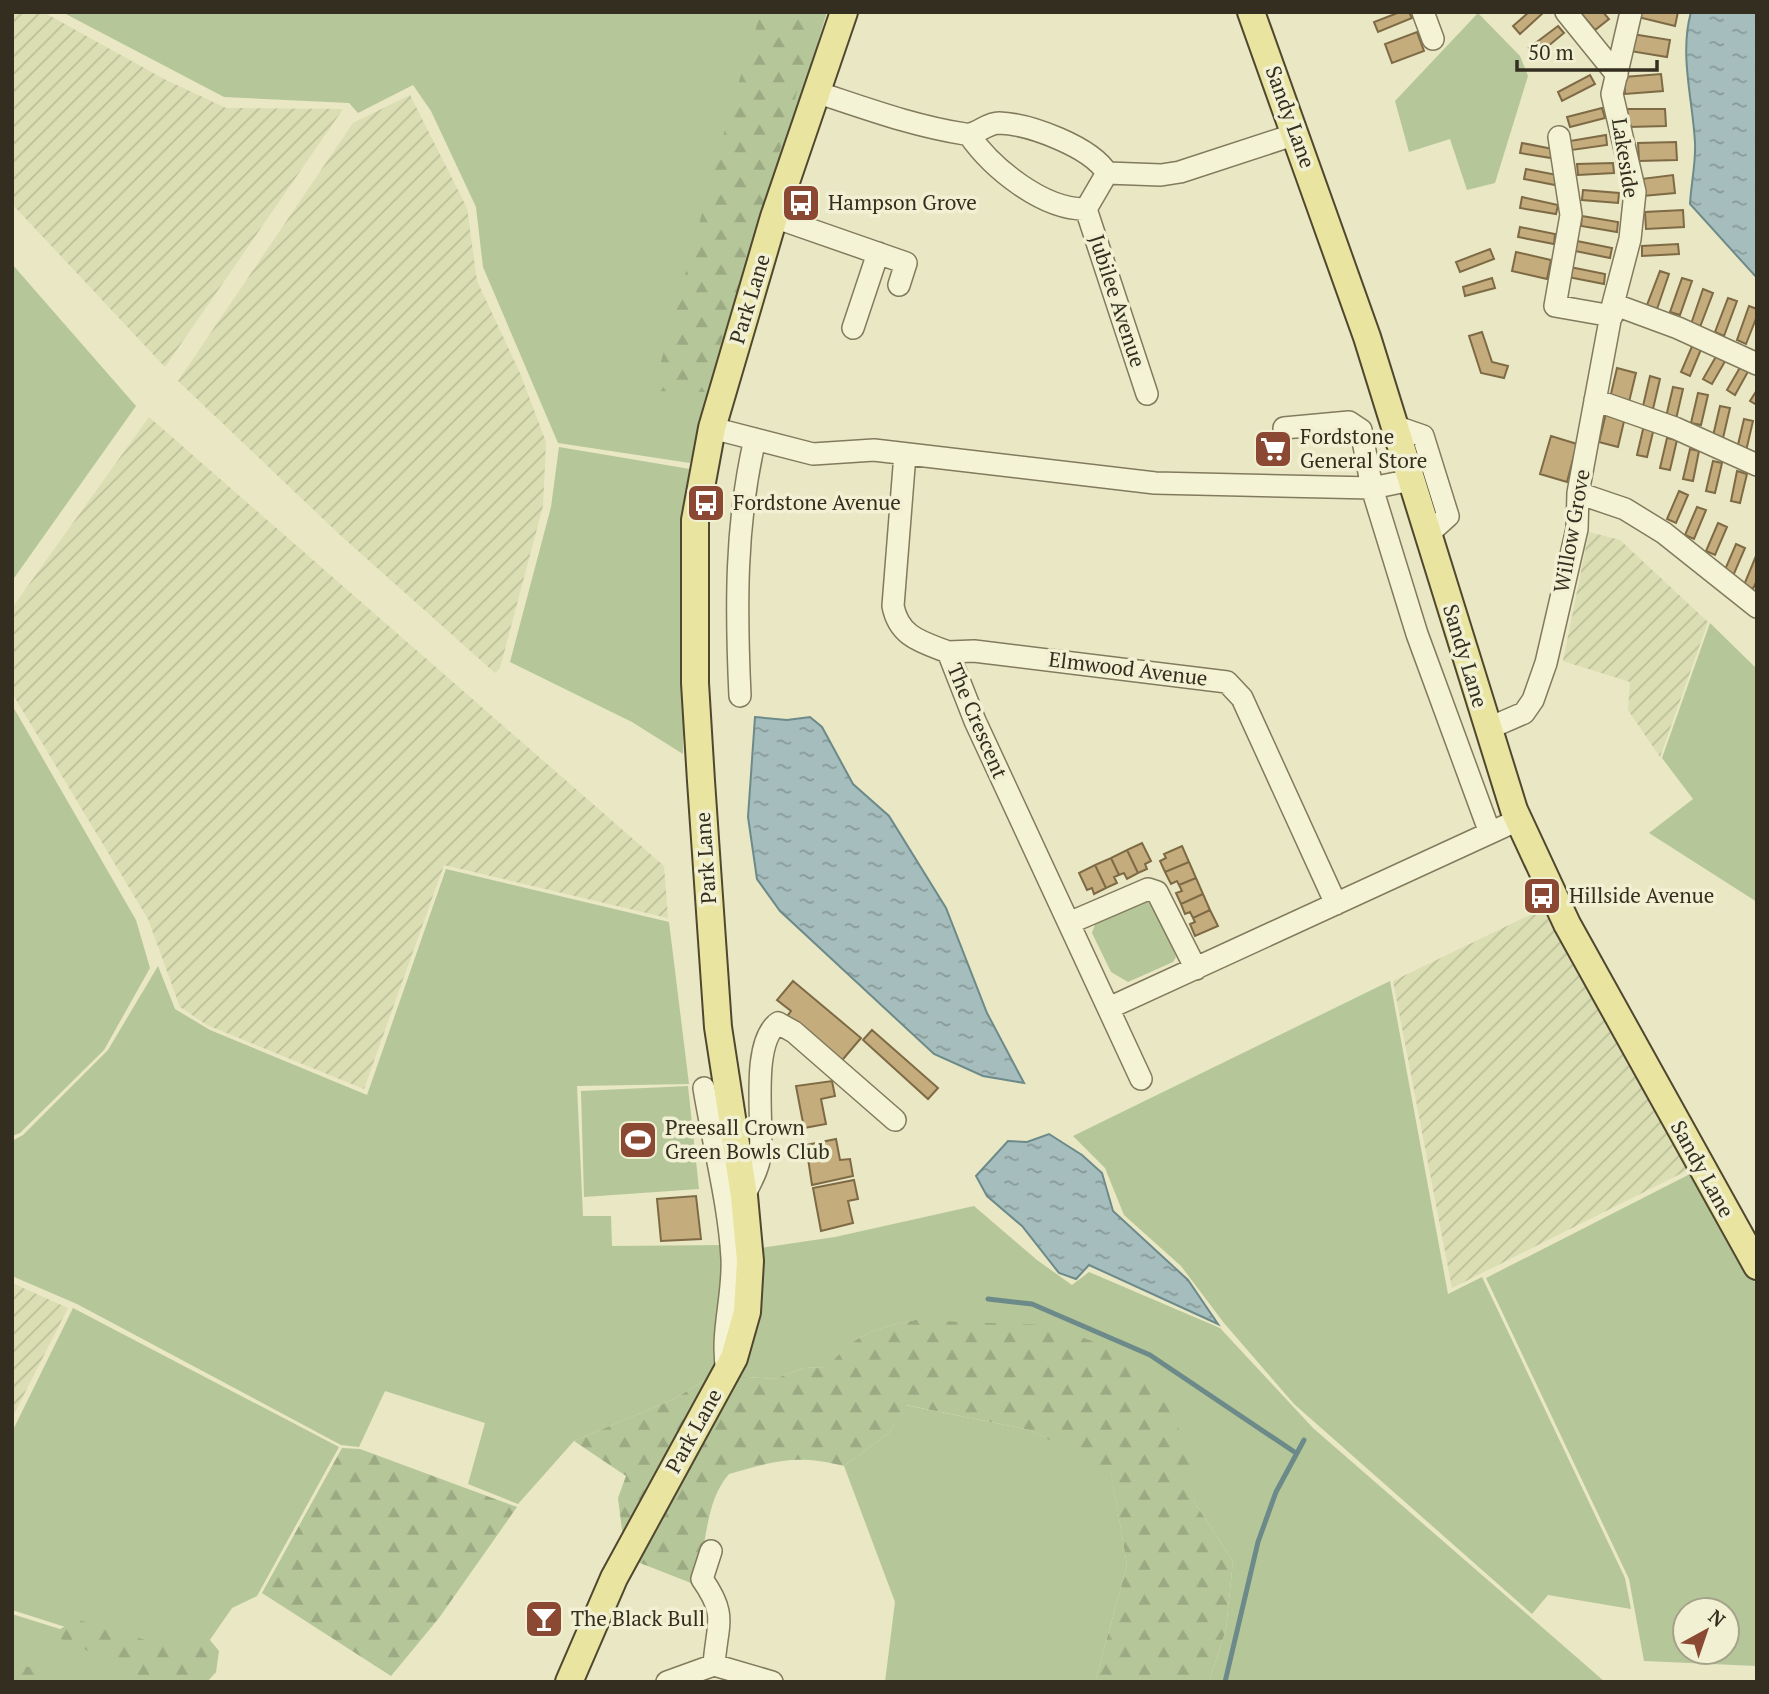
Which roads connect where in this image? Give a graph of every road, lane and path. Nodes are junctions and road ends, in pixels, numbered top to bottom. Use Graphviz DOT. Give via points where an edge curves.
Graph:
graph roads {
  1 [pos="844,12"];
  2 [pos="1251,12"];
  3 [pos="1423,12"];
  4 [pos="1566,12"];
  5 [pos="1631,12"];
  6 [pos="1433,39"];
  7 [pos="1617,75"];
  8 [pos="816,92"];
  9 [pos="1296,134"];
  10 [pos="969,135"];
  11 [pos="1559,137"];
  12 [pos="1107,173"];
  13 [pos="1086,209"];
  14 [pos="774,217"];
  15 [pos="878,253"];
  16 [pos="899,285"];
  17 [pos="1612,310"];
  18 [pos="853,328"];
  19 [pos="1757,364"];
  20 [pos="1147,394"];
  21 [pos="1595,400"];
  22 [pos="1396,427"];
  23 [pos="712,428"];
  24 [pos="1284,428"];
  25 [pos="755,439"];
  26 [pos="905,454"];
  27 [pos="1757,465"];
  28 [pos="1411,480"];
  29 [pos="1372,488"];
  30 [pos="1578,493"];
  31 [pos="1427,535"];
  32 [pos="1757,607"];
  33 [pos="948,652"];
  34 [pos="740,696"];
  35 [pos="1487,729"];
  36 [pos="1518,820"];
  37 [pos="1490,833"];
  38 [pos="1335,904"];
  39 [pos="1069,923"];
  40 [pos="1196,969"];
  41 [pos="1109,1008"];
  42 [pos="1141,1079"];
  43 [pos="704,1088"];
  44 [pos="895,1120"];
  45 [pos="744,1196"];
  46 [pos="1757,1266"];
  47 [pos="727,1371"];
  48 [pos="711,1551"];
  49 [pos="714,1665"];
  50 [pos="569,1682"];
  51 [pos="667,1682"];
  52 [pos="772,1682"];
  1 -- 8 [label="main road, Park Lane"];
  2 -- 9 [label="main road, Sandy Lane"];
  3 -- 6 [label="street"];
  4 -- 7 [label="street"];
  5 -- 7 [label="street, Lakeside"];
  7 -- 17 [label="street, Lakeside" via="1612,94 1635,192 1630,239"];
  8 -- 10 [label="street" via="909,124"];
  8 -- 14 [label="main road, Park Lane"];
  9 -- 12 [label="street" via="1180,172"];
  9 -- 22 [label="main road, Sandy Lane"];
  10 -- 12 [label="street" via="998,123 1022,128 1086,152"];
  10 -- 13 [label="street" via="996,168 1015,181 1074,209"];
  11 -- 17 [label="street" via="1572,215 1555,306"];
  12 -- 13 [label="street"];
  13 -- 20 [label="street, Jubilee Avenue"];
  14 -- 15 [label="street"];
  14 -- 23 [label="main road, Park Lane"];
  15 -- 16 [label="street" via="906,263"];
  15 -- 18 [label="street"];
  17 -- 19 [label="street" via="1678,328"];
  17 -- 21 [label="street, Willow Grove"];
  21 -- 27 [label="street" via="1675,428"];
  21 -- 30 [label="street, Willow Grove"];
  22 -- 28 [label="main road, Sandy Lane"];
  22 -- 31 [label="street" via="1423,436 1448,516"];
  23 -- 25 [label="street"];
  23 -- 45 [label="main road, Park Lane" via="695,520 695,683 718,1027"];
  24 -- 29 [label="street, Sandy Lane" via="1355,424 1364,437"];
  25 -- 26 [label="street" via="813,454 853,449"];
  25 -- 34 [label="street" via="738,555"];
  26 -- 29 [label="street" via="1155,483"];
  26 -- 33 [label="street, The Crescent" via="893,606 896,621 905,633"];
  28 -- 29 [label="street"];
  28 -- 31 [label="main road, Sandy Lane"];
  29 -- 37 [label="street, Sandy Lane" via="1417,634"];
  30 -- 32 [label="street" via="1625,509 1664,533"];
  30 -- 35 [label="street, Willow Grove" via="1577,529 1533,700 1524,713"];
  31 -- 35 [label="main road, Sandy Lane"];
  33 -- 38 [label="street, Elmwood Avenue" via="974,651 1217,680 1236,688"];
  33 -- 39 [label="street, The Crescent" via="970,710"];
  35 -- 36 [label="main road, Sandy Lane"];
  36 -- 37 [label="street"];
  36 -- 46 [label="main road, Sandy Lane" via="1567,924"];
  37 -- 38 [label="street"];
  38 -- 40 [label="street"];
  39 -- 40 [label="street" via="1148,889 1157,892"];
  39 -- 41 [label="street, The Crescent"];
  40 -- 41 [label="street"];
  41 -- 42 [label="street, The Crescent"];
  43 -- 47 [label="street" via="732,1258 723,1350"];
  44 -- 45 [label="street" via="778,1023 766,1038 760,1083 760,1153"];
  45 -- 47 [label="main road, Park Lane" via="750,1261 747,1312"];
  47 -- 50 [label="main road, Park Lane" via="614,1578"];
  48 -- 49 [label="street" via="702,1579 717,1601 720,1615"];
  49 -- 51 [label="street"];
  49 -- 52 [label="street"];
}
